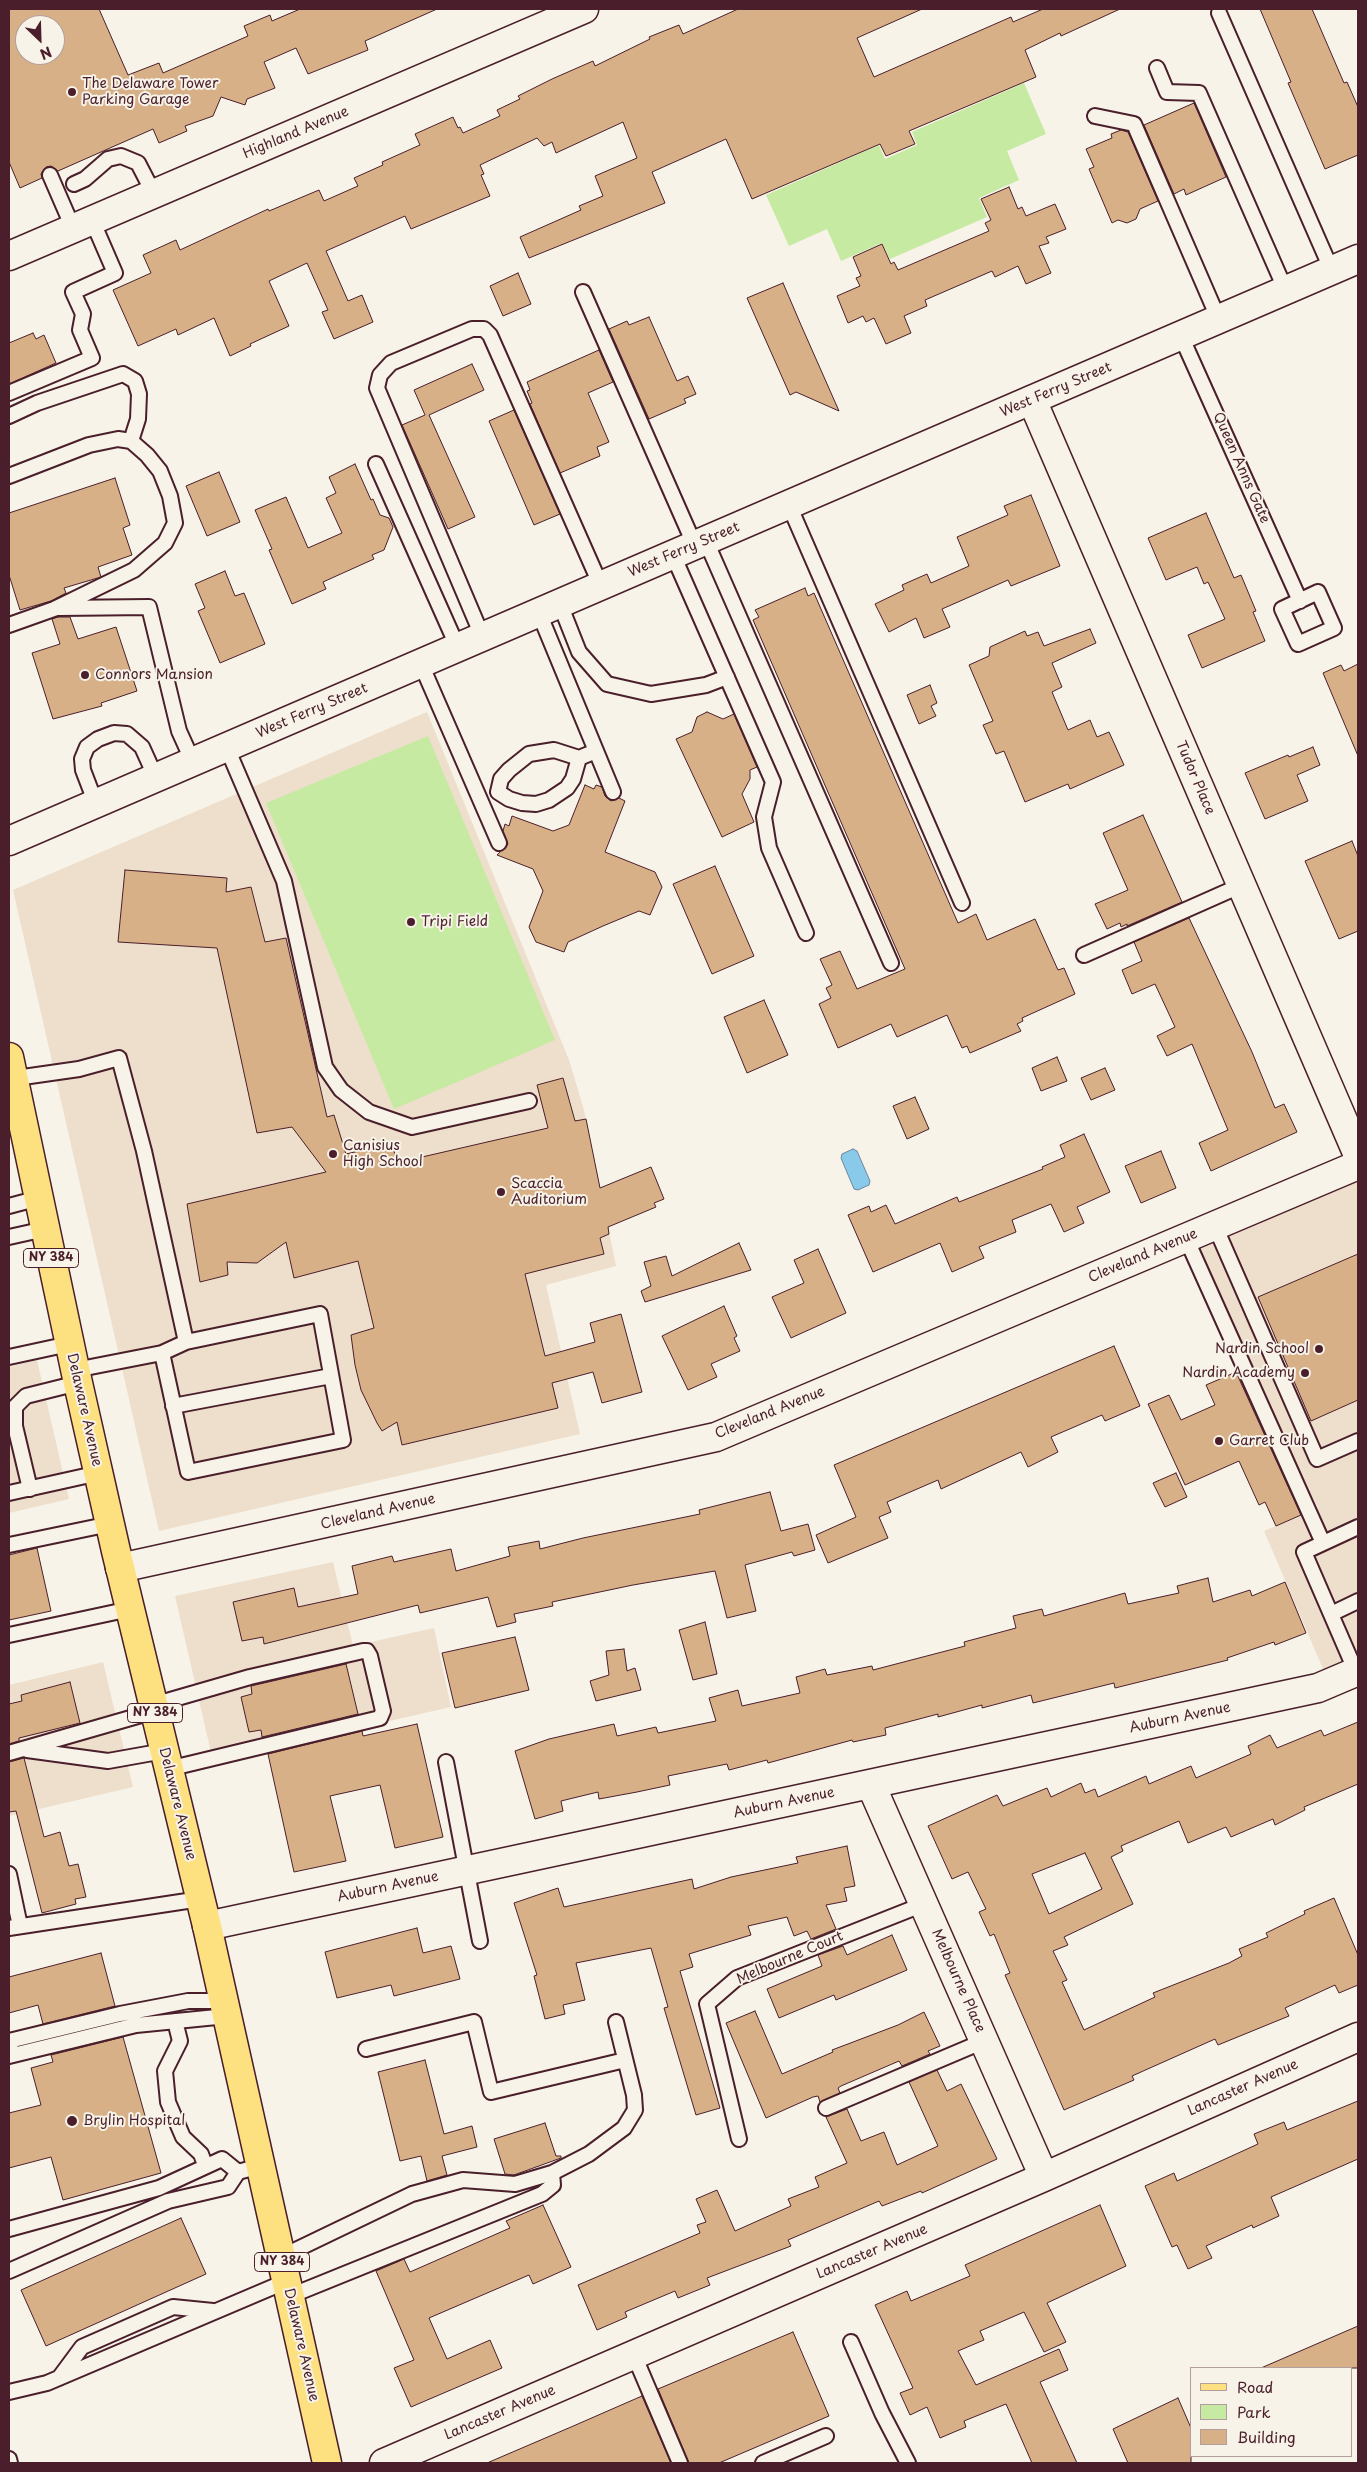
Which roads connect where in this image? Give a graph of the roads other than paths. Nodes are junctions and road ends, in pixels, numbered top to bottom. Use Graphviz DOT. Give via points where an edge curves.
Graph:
graph roads {
  1 [pos="584,9"];
  2 [pos="1219,13"];
  3 [pos="1157,68"];
  4 [pos="1095,116"];
  5 [pos="50,175"];
  6 [pos="74,184"];
  7 [pos="154,194"];
  8 [pos="83,224"];
  9 [pos="9,256"];
  10 [pos="1358,259"];
  11 [pos="1332,271"];
  12 [pos="1286,290"];
  13 [pos="583,292"];
  14 [pos="1219,320"];
  15 [pos="1181,336"];
  16 [pos="9,393"];
  17 [pos="1032,400"];
  18 [pos="9,416"];
  19 [pos="130,441"];
  20 [pos="376,464"];
  21 [pos="9,476"];
  22 [pos="789,505"];
  23 [pos="691,547"];
  24 [pos="601,586"];
  25 [pos="1300,600"];
  26 [pos="550,608"];
  27 [pos="54,609"];
  28 [pos="9,625"];
  29 [pos="483,638"];
  30 [pos="458,648"];
  31 [pos="421,664"];
  32 [pos="727,677"];
  33 [pos="227,748"];
  34 [pos="596,751"];
  35 [pos="579,758"];
  36 [pos="193,762"];
  37 [pos="156,778"];
  38 [pos="498,792"];
  39 [pos="613,792"];
  40 [pos="480,800"];
  41 [pos="96,804"];
  42 [pos="9,841"];
  43 [pos="499,842"];
  44 [pos="1242,885"];
  45 [pos="962,903"];
  46 [pos="806,933"];
  47 [pos="1084,955"];
  48 [pos="891,963"];
  49 [pos="10,1072"];
  50 [pos="529,1102"];
  51 [pos="1358,1156"];
  52 [pos="1358,1165"];
  53 [pos="39,1198"];
  54 [pos="9,1206"];
  55 [pos="1215,1226"];
  56 [pos="45,1229"];
  57 [pos="9,1237"];
  58 [pos="1186,1238"];
  59 [pos="186,1342"];
  60 [pos="70,1344"];
  61 [pos="162,1353"];
  62 [pos="9,1357"];
  63 [pos="331,1376"];
  64 [pos="76,1377"];
  65 [pos="174,1406"];
  66 [pos="1358,1441"];
  67 [pos="98,1473"];
  68 [pos="30,1489"];
  69 [pos="9,1493"];
  70 [pos="110,1524"];
  71 [pos="1358,1527"];
  72 [pos="1323,1543"];
  73 [pos="9,1546"];
  74 [pos="120,1568"];
  75 [pos="1358,1601"];
  76 [pos="130,1609"];
  77 [pos="1331,1614"];
  78 [pos="9,1635"];
  79 [pos="1357,1671"];
  80 [pos="154,1708"];
  81 [pos="23,1749"];
  82 [pos="9,1753"];
  83 [pos="166,1760"];
  84 [pos="446,1762"];
  85 [pos="871,1785"];
  86 [pos="465,1871"];
  87 [pos="9,1874"];
  88 [pos="200,1899"];
  89 [pos="924,1904"];
  90 [pos="207,1926"];
  91 [pos="15,1927"];
  92 [pos="480,1941"];
  93 [pos="225,2008"];
  94 [pos="175,2021"];
  95 [pos="616,2022"];
  96 [pos="1358,2037"];
  97 [pos="984,2041"];
  98 [pos="366,2049"];
  99 [pos="10,2056"];
  100 [pos="625,2060"];
  101 [pos="826,2108"];
  102 [pos="739,2139"];
  103 [pos="205,2165"];
  104 [pos="249,2169"];
  105 [pos="552,2173"];
  106 [pos="1044,2177"];
  107 [pos="9,2229"];
  108 [pos="9,2271"];
  109 [pos="286,2278"];
  110 [pos="214,2311"];
  111 [pos="851,2342"];
  112 [pos="634,2355"];
  113 [pos="58,2378"];
  114 [pos="9,2392"];
  115 [pos="826,2436"];
  116 [pos="9,2459"];
  117 [pos="10,2463"];
  118 [pos="328,2463"];
  119 [pos="384,2463"];
  120 [pos="680,2463"];
  121 [pos="764,2463"];
  122 [pos="908,2463"];
  1 -- 7 [label="street, Highland Avenue"];
  2 -- 11 [label="lane"];
  3 -- 12 [label="lane" via="1167,92 1198,93"];
  4 -- 14 [label="lane" via="1134,124"];
  5 -- 8 [label="lane"];
  6 -- 7 [label="lane" via="108,160 121,156 138,163"];
  7 -- 8 [label="street, Highland Avenue"];
  8 -- 9 [label="street, Highland Avenue"];
  8 -- 16 [label="lane" via="115,273 73,292 82,314 80,330 92,358"];
  10 -- 11 [label="street, West Ferry Street"];
  11 -- 12 [label="street, West Ferry Street"];
  12 -- 14 [label="street, West Ferry Street"];
  13 -- 23 [label="lane"];
  14 -- 15 [label="street, West Ferry Street"];
  15 -- 17 [label="street, West Ferry Street"];
  15 -- 25 [label="lane, Queen Anns Gate"];
  17 -- 22 [label="street, West Ferry Street"];
  17 -- 44 [label="street, Tudor Place"];
  18 -- 19 [label="lane" via="37,403 123,374 135,381 139,394 138,419"];
  19 -- 21 [label="lane" via="118,439 89,445"];
  19 -- 27 [label="lane" via="148,455 160,471 170,496 175,523 165,543 134,570"];
  20 -- 30 [label="lane"];
  22 -- 23 [label="street, West Ferry Street"];
  22 -- 45 [label="lane"];
  23 -- 24 [label="street, West Ferry Street"];
  23 -- 32 [label="lane"];
  23 -- 48 [label="lane"];
  24 -- 26 [label="street, West Ferry Street"];
  24 -- 29 [label="lane" via="490,335 484,329 472,329 391,364 380,375 377,388"];
  26 -- 29 [label="street, West Ferry Street"];
  26 -- 32 [label="lane" via="579,652 607,684 651,694 706,685"];
  26 -- 34 [label="lane"];
  27 -- 28 [label="lane"];
  27 -- 36 [label="lane" via="149,607 179,731"];
  29 -- 30 [label="street, West Ferry Street"];
  30 -- 31 [label="street, West Ferry Street"];
  31 -- 33 [label="street, West Ferry Street"];
  31 -- 40 [label="lane"];
  32 -- 46 [label="lane" via="773,782 764,818 769,848"];
  33 -- 36 [label="street, West Ferry Street"];
  33 -- 50 [label="lane" via="284,881 325,1067 341,1090 370,1112 412,1127"];
  34 -- 35 [label="lane"];
  34 -- 39 [label="lane"];
  35 -- 38 [label="lane" via="554,750 528,754 509,770"];
  35 -- 38 [label="lane" via="570,784 549,800 522,804"];
  36 -- 37 [label="street, West Ferry Street"];
  37 -- 41 [label="street, West Ferry Street"];
  37 -- 41 [label="lane" via="142,747 127,734 114,733 98,738 87,747 82,759"];
  38 -- 40 [label="lane"];
  40 -- 43 [label="lane"];
  41 -- 42 [label="street, West Ferry Street"];
  44 -- 47 [label="lane"];
  44 -- 51 [label="street, Tudor Place"];
  49 -- 53 [label="main road, Delaware Avenue / NY 384"];
  49 -- 59 [label="lane" via="80,1069 119,1058 144,1151"];
  52 -- 55 [label="street, Cleveland Avenue"];
  53 -- 54 [label="lane"];
  53 -- 56 [label="main road, Delaware Avenue / NY 384"];
  55 -- 58 [label="street, Cleveland Avenue"];
  55 -- 66 [label="lane" via="1317,1459"];
  56 -- 57 [label="lane"];
  56 -- 60 [label="main road, Delaware Avenue / NY 384"];
  58 -- 72 [label="lane"];
  58 -- 74 [label="street, Cleveland Avenue" via="716,1437"];
  59 -- 61 [label="lane"];
  59 -- 63 [label="lane" via="320,1314"];
  60 -- 62 [label="lane"];
  60 -- 64 [label="main road, Delaware Avenue / NY 384"];
  61 -- 64 [label="lane"];
  61 -- 65 [label="lane"];
  63 -- 65 [label="lane"];
  63 -- 65 [label="lane" via="343,1440 188,1472"];
  64 -- 67 [label="main road, Delaware Avenue / NY 384"];
  64 -- 68 [label="lane" via="26,1396 15,1407 15,1426"];
  67 -- 68 [label="lane"];
  67 -- 70 [label="main road, Delaware Avenue / NY 384"];
  68 -- 69 [label="lane"];
  70 -- 73 [label="lane"];
  70 -- 74 [label="main road, Delaware Avenue / NY 384"];
  71 -- 72 [label="lane"];
  72 -- 77 [label="lane" via="1304,1552"];
  74 -- 76 [label="main road, Delaware Avenue / NY 384"];
  75 -- 77 [label="lane"];
  76 -- 78 [label="lane"];
  76 -- 80 [label="main road, Delaware Avenue / NY 384"];
  77 -- 79 [label="lane"];
  79 -- 85 [label="street, Auburn Avenue" via="1318,1688"];
  80 -- 81 [label="lane"];
  80 -- 83 [label="main road, Delaware Avenue / NY 384"];
  80 -- 83 [label="lane" via="250,1677 367,1651 383,1711 380,1718"];
  81 -- 82 [label="lane"];
  81 -- 83 [label="lane" via="108,1761"];
  83 -- 88 [label="main road, Delaware Avenue / NY 384"];
  84 -- 86 [label="lane"];
  85 -- 86 [label="street, Auburn Avenue"];
  85 -- 89 [label="street, Melbourne Place"];
  86 -- 90 [label="street, Auburn Avenue"];
  86 -- 92 [label="lane"];
  87 -- 91 [label="lane"];
  88 -- 90 [label="main road, Delaware Avenue / NY 384"];
  88 -- 91 [label="lane"];
  89 -- 97 [label="street, Melbourne Place"];
  89 -- 102 [label="lane, Melbourne Court" via="737,1978 707,2004"];
  90 -- 93 [label="main road, Delaware Avenue / NY 384"];
  93 -- 94 [label="lane"];
  93 -- 99 [label="lane" via="188,2001 120,2014 9,2041"];
  93 -- 104 [label="main road, Delaware Avenue / NY 384"];
  94 -- 99 [label="lane" via="136,2025"];
  94 -- 103 [label="lane" via="180,2041 165,2071 168,2102 183,2137 201,2154"];
  95 -- 100 [label="lane"];
  96 -- 106 [label="street, Lancaster Avenue"];
  97 -- 101 [label="lane"];
  97 -- 106 [label="street, Melbourne Place"];
  98 -- 100 [label="lane" via="474,2022 490,2092"];
  100 -- 105 [label="lane" via="635,2110 624,2128 589,2154"];
  103 -- 104 [label="lane" via="222,2159"];
  103 -- 107 [label="lane" via="159,2188"];
  104 -- 108 [label="lane" via="228,2187 168,2201"];
  104 -- 109 [label="main road, Delaware Avenue / NY 384"];
  105 -- 109 [label="lane" via="515,2184 463,2180 412,2194"];
  105 -- 109 [label="lane" via="553,2185 542,2194"];
  106 -- 112 [label="street, Lancaster Avenue"];
  109 -- 110 [label="lane"];
  109 -- 118 [label="main road, Delaware Avenue / NY 384"];
  110 -- 113 [label="lane"];
  110 -- 113 [label="lane" via="173,2307 82,2347"];
  111 -- 122 [label="lane"];
  112 -- 119 [label="street, Lancaster Avenue"];
  112 -- 120 [label="lane"];
  113 -- 114 [label="lane"];
  115 -- 121 [label="lane"];
  116 -- 117 [label="lane"];
}
